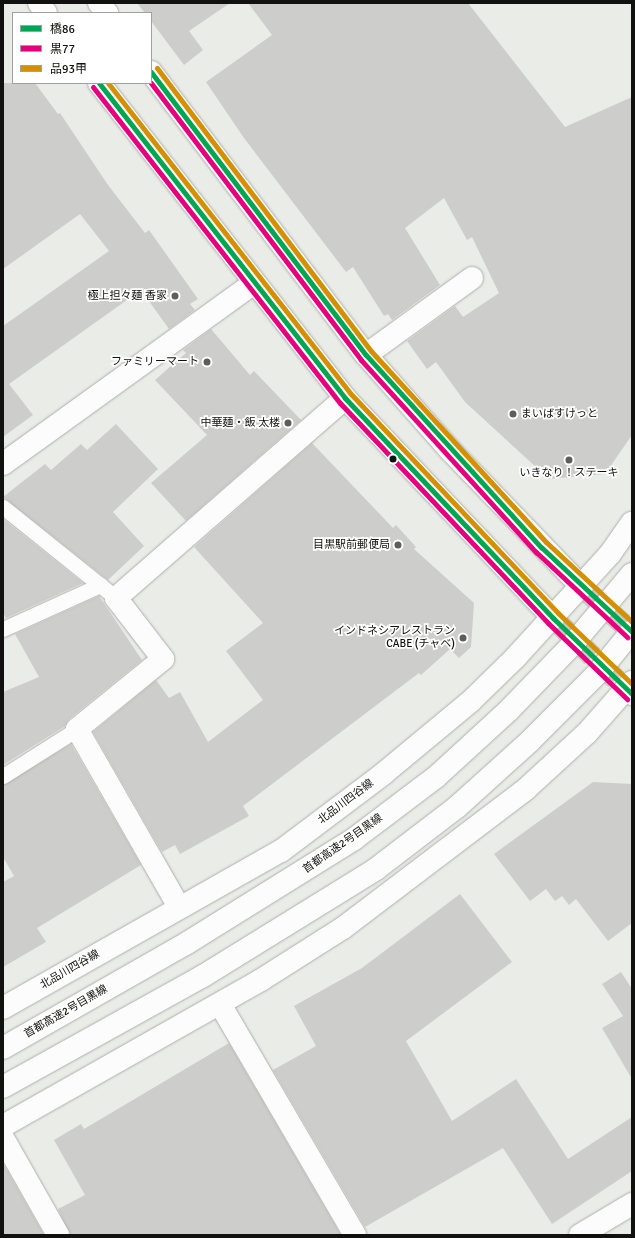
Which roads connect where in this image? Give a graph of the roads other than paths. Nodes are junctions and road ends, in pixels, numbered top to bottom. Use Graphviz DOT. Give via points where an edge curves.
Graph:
graph roads {
  1 [pos="39,3"];
  2 [pos="99,3"];
  3 [pos="45,12"];
  4 [pos="106,12"];
  5 [pos="152,73"];
  6 [pos="100,84"];
  7 [pos="472,278"];
  8 [pos="253,284"];
  9 [pos="366,355"];
  10 [pos="345,398"];
  11 [pos="3,464"];
  12 [pos="3,507"];
  13 [pos="632,523"];
  14 [pos="632,574"];
  15 [pos="100,585"];
  16 [pos="582,587"];
  17 [pos="116,598"];
  18 [pos="553,618"];
  19 [pos="3,629"];
  20 [pos="632,631"];
  21 [pos="630,688"];
  22 [pos="77,729"];
  23 [pos="3,776"];
  24 [pos="179,907"];
  25 [pos="220,1004"];
  26 [pos="3,1008"];
  27 [pos="3,1048"];
  28 [pos="3,1087"];
  29 [pos="3,1126"];
  30 [pos="3,1138"];
  31 [pos="632,1204"];
  32 [pos="58,1235"];
  33 [pos="355,1235"];
  34 [pos="580,1235"];
  1 -- 3 [label="main road"];
  2 -- 4 [label="main road"];
  5 -- 9 [label="main road"];
  6 -- 8 [label="main road"];
  7 -- 9 [label="main road"];
  8 -- 10 [label="main road"];
  8 -- 11 [label="main road"];
  9 -- 16 [label="main road" via="450,450"];
  10 -- 17 [label="main road"];
  10 -- 18 [label="main road"];
  12 -- 15 [label="lane"];
  13 -- 16 [label="main road, 北品川四谷線"];
  14 -- 27 [label="main road, 首都高速2号目黒線, bridge" via="572,645 509,710 436,777 354,839 187,943"];
  15 -- 17 [label="lane"];
  15 -- 19 [label="lane"];
  16 -- 18 [label="main road, 北品川四谷線"];
  17 -- 22 [label="main road" via="163,659"];
  18 -- 24 [label="main road, 北品川四谷線" via="471,701 383,774 281,851"];
  20 -- 28 [label="main road, bridge" via="597,674 530,741 458,807 376,869 209,972"];
  21 -- 25 [label="main road" via="587,733 526,789 458,843 343,928"];
  22 -- 23 [label="lane"];
  22 -- 24 [label="main road"];
  24 -- 26 [label="main road, 北品川四谷線"];
  25 -- 29 [label="main road"];
  25 -- 33 [label="main road"];
  30 -- 32 [label="main road"];
  31 -- 34 [label="main road"];
}
